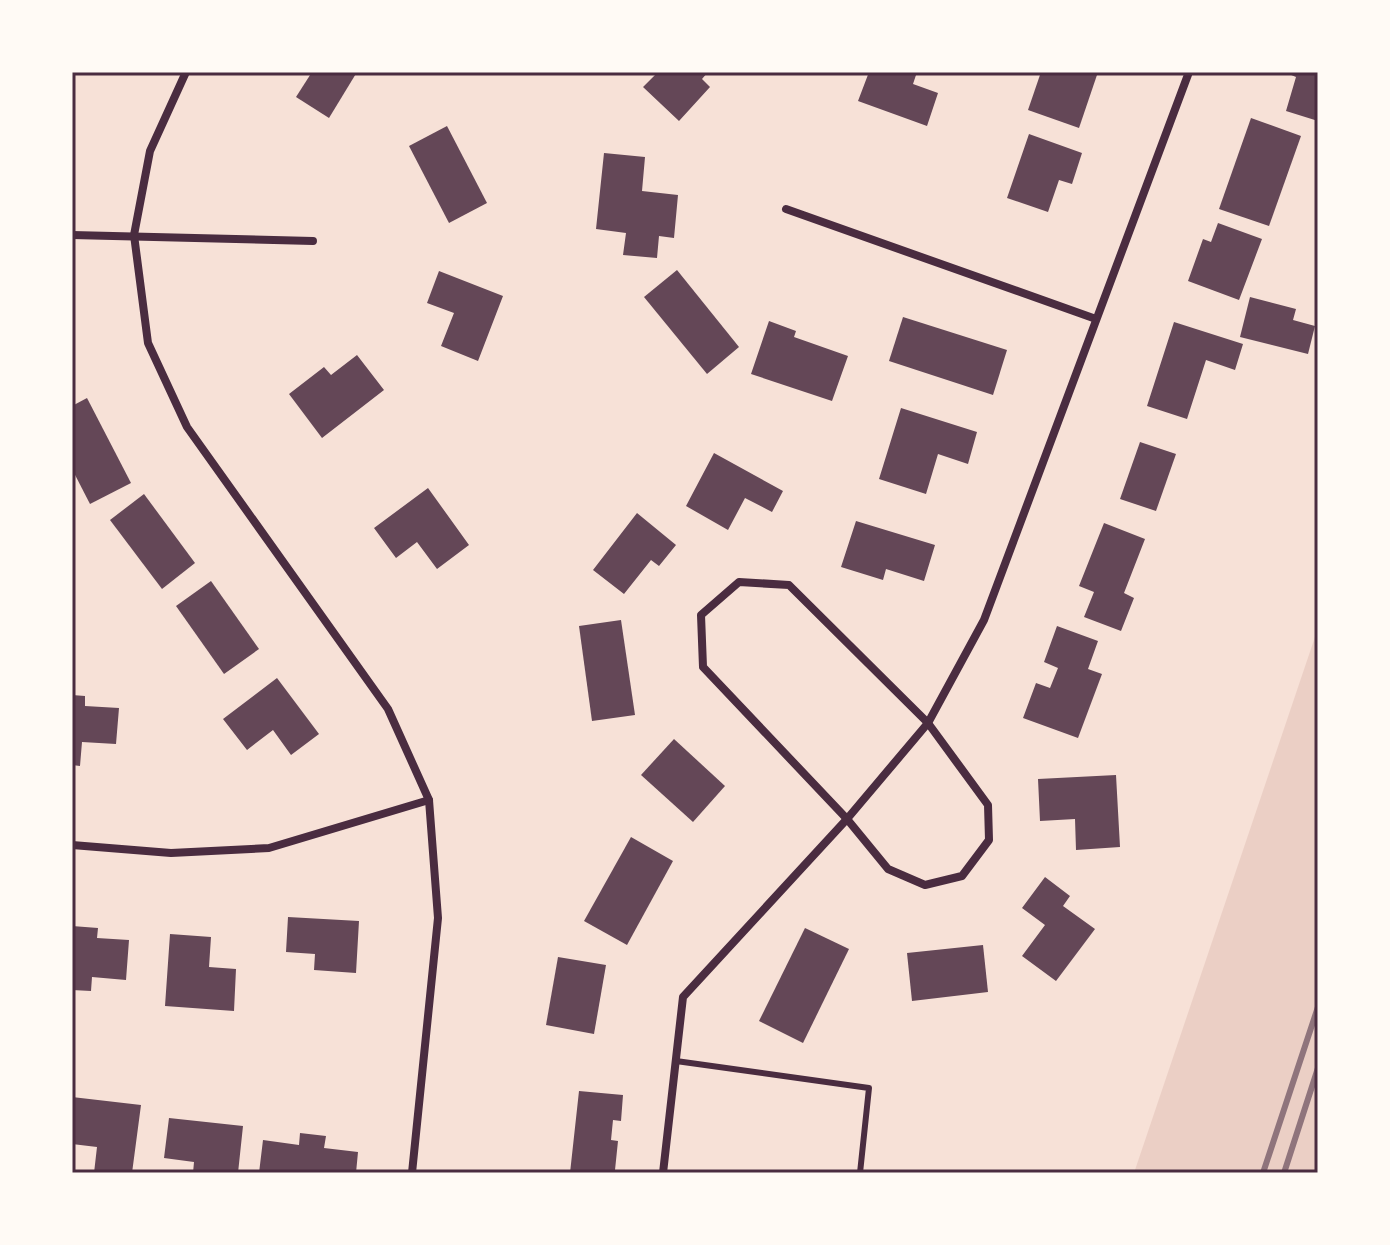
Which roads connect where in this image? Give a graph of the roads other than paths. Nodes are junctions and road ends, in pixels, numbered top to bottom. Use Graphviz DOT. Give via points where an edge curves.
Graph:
graph roads {
  1 [pos="186,72"];
  2 [pos="1189,72"];
  3 [pos="786,209"];
  4 [pos="72,235"];
  5 [pos="134,235"];
  6 [pos="313,241"];
  7 [pos="1096,319"];
  8 [pos="928,723"];
  9 [pos="429,800"];
  10 [pos="847,819"];
  11 [pos="72,845"];
  12 [pos="676,1061"];
  13 [pos="412,1173"];
  14 [pos="663,1173"];
  15 [pos="860,1173"];
  1 -- 5 [label="street" via="150,151"];
  2 -- 7 [label="street"];
  3 -- 7 [label="street"];
  4 -- 5 [label="street"];
  5 -- 6 [label="street"];
  5 -- 9 [label="street" via="148,343 187,427 388,709"];
  7 -- 8 [label="street" via="984,620"];
  8 -- 10 [label="street"];
  8 -- 10 [label="street" via="988,805 989,840 962,876 925,885 888,869"];
  8 -- 10 [label="street" via="789,585 739,582 701,615 703,667"];
  9 -- 11 [label="street" via="269,848 171,853"];
  9 -- 13 [label="street" via="438,918"];
  10 -- 12 [label="street" via="683,997"];
  12 -- 14 [label="street"];
  12 -- 15 [label="lane" via="869,1088"];
}
